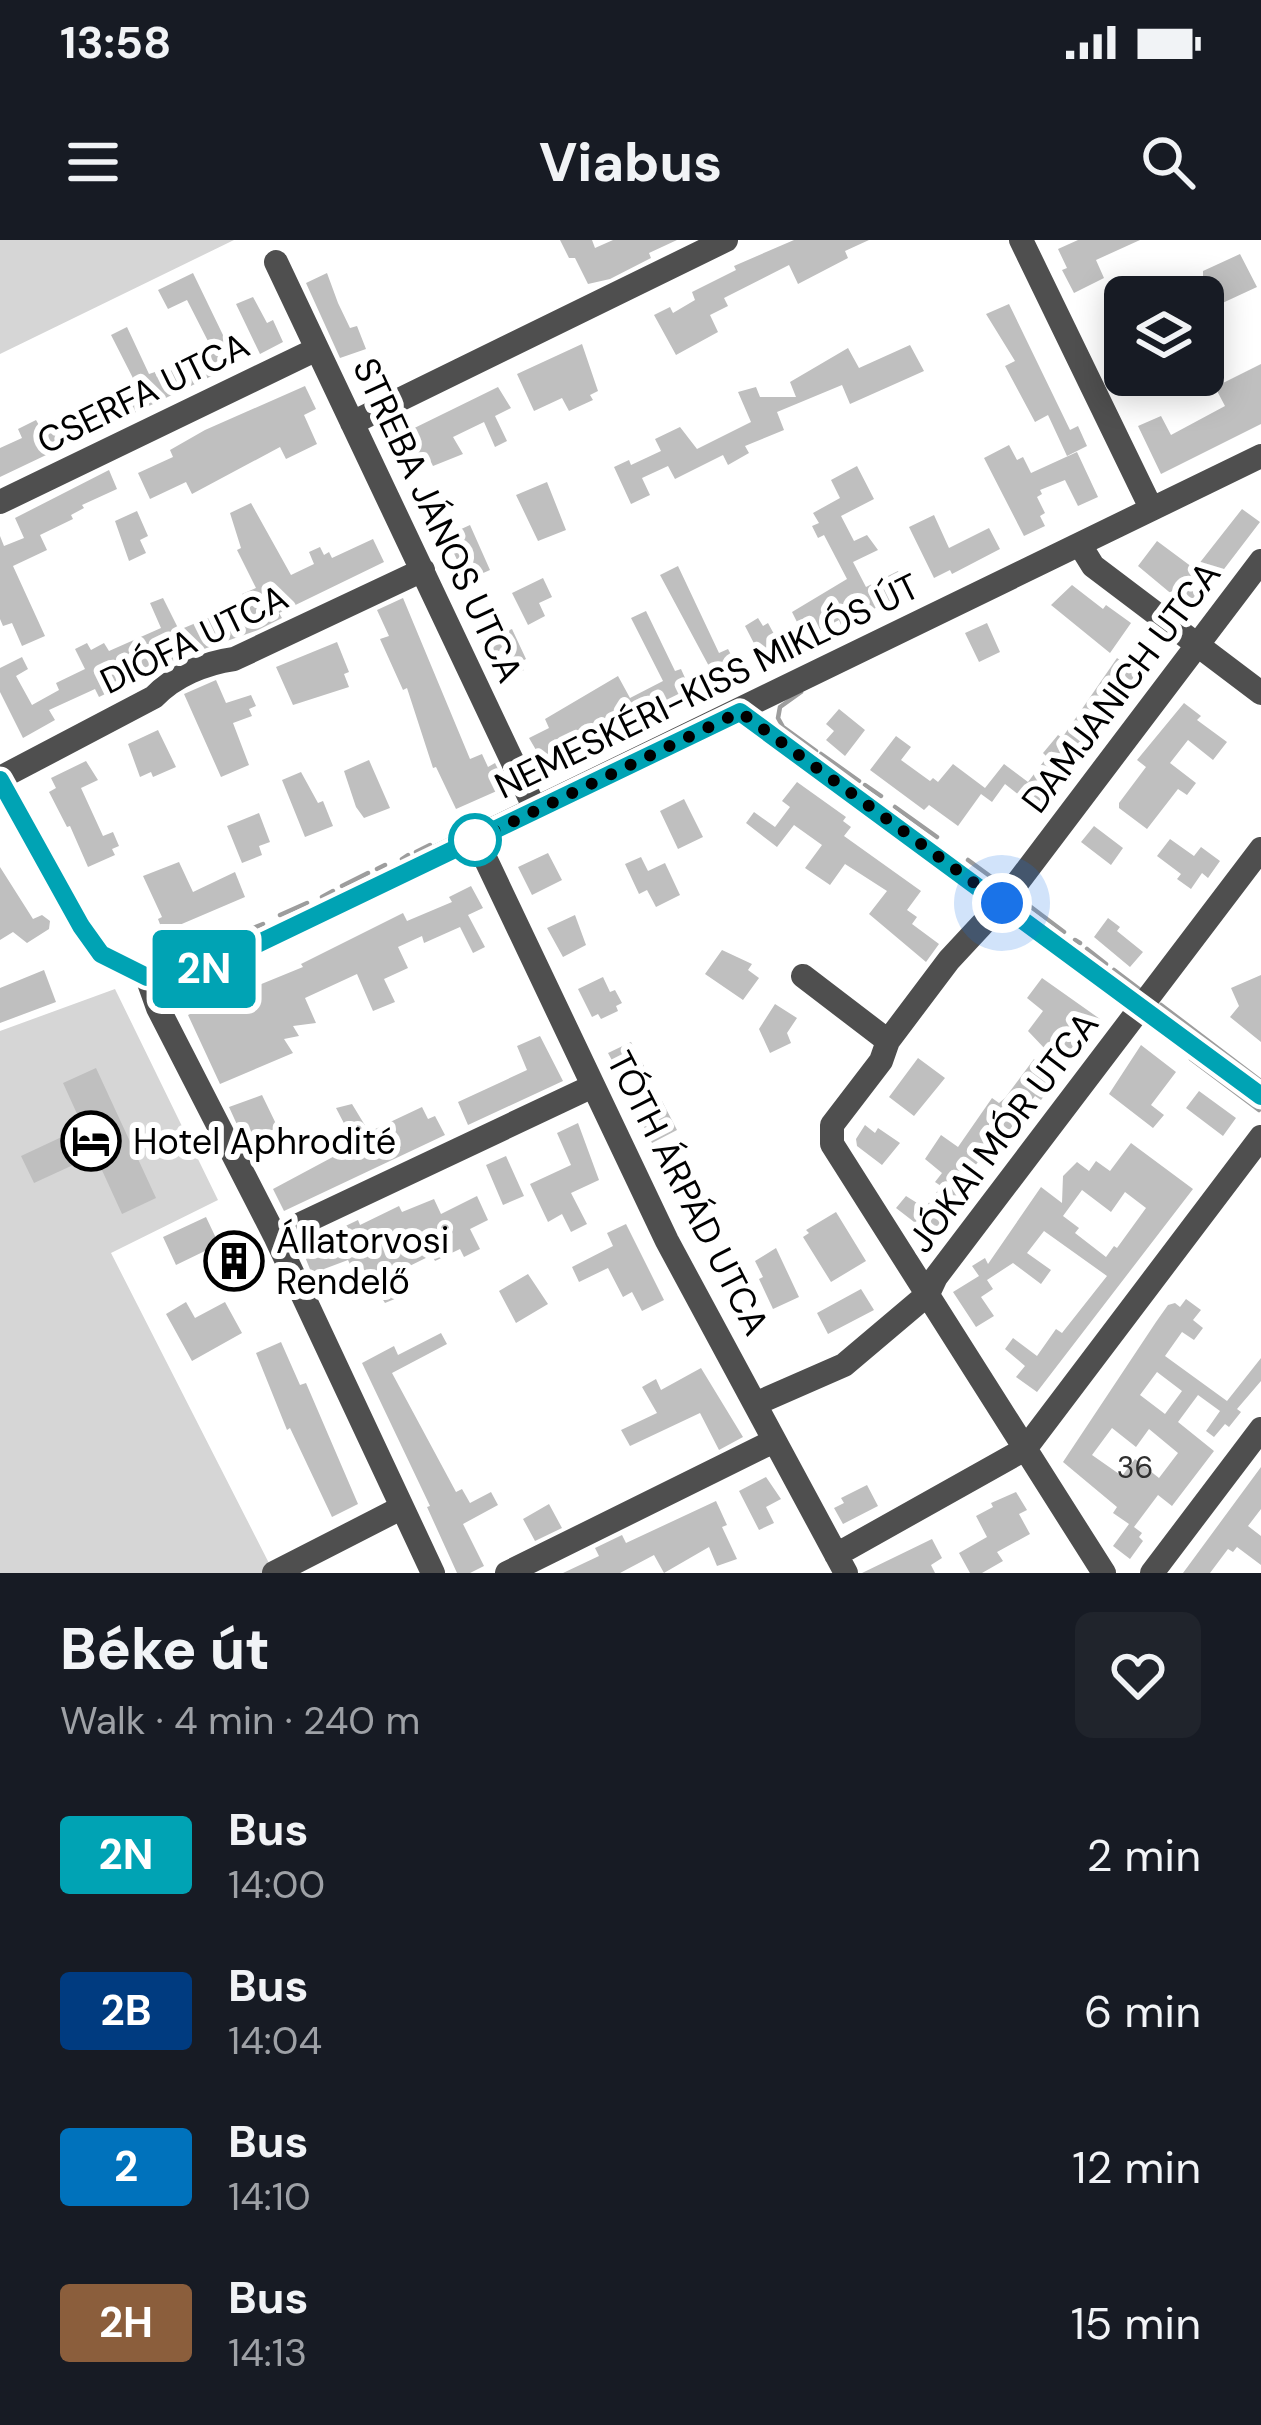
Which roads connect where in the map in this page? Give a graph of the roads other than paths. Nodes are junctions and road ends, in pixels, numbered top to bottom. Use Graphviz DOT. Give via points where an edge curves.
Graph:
graph roads {
  1 [pos="726,240"];
  2 [pos="1021,240"];
  3 [pos="276,262"];
  4 [pos="317,349"];
  5 [pos="352,424"];
  6 [pos="1261,456"];
  7 [pos="0,502"];
  8 [pos="1151,508"];
  9 [pos="1080,545"];
  10 [pos="1261,561"];
  11 [pos="423,570"];
  12 [pos="1198,645"];
  13 [pos="1261,693"];
  14 [pos="740,712"];
  15 [pos="0,779"];
  16 [pos="535,809"];
  17 [pos="476,839"];
  18 [pos="1261,849"];
  19 [pos="1002,903"];
  20 [pos="803,976"];
  21 [pos="147,977"];
  22 [pos="1142,1008"];
  23 [pos="887,1041"];
  24 [pos="593,1086"];
  25 [pos="1261,1096"];
  26 [pos="1261,1137"];
  27 [pos="275,1236"];
  28 [pos="928,1294"];
  29 [pos="754,1404"];
  30 [pos="1261,1429"];
  31 [pos="774,1441"];
  32 [pos="1025,1449"];
  33 [pos="401,1508"];
  34 [pos="841,1564"];
  35 [pos="274,1573"];
  36 [pos="433,1573"];
  37 [pos="506,1573"];
  38 [pos="1104,1573"];
  39 [pos="1152,1573"];
  1 -- 5 [label="street"];
  2 -- 8 [label="street"];
  3 -- 4 [label="street, STREBA JÁNOS UTCA"];
  4 -- 5 [label="street, STREBA JÁNOS UTCA"];
  4 -- 7 [label="street, CSERFA UTCA"];
  5 -- 11 [label="street, STREBA JÁNOS UTCA"];
  6 -- 8 [label="street, NEMESKÉRI-KISS MIKLÓS ÚT"];
  8 -- 9 [label="street, NEMESKÉRI-KISS MIKLÓS ÚT"];
  9 -- 12 [label="street" via="1093,566"];
  9 -- 14 [label="street, NEMESKÉRI-KISS MIKLÓS ÚT"];
  10 -- 12 [label="street, DAMJANICH UTCA"];
  11 -- 15 [label="street, DIÓFA UTCA" via="166,685"];
  11 -- 16 [label="street, STREBA JÁNOS UTCA"];
  12 -- 13 [label="street"];
  12 -- 19 [label="street, DAMJANICH UTCA"];
  14 -- 16 [label="street, NEMESKÉRI-KISS MIKLÓS ÚT"];
  14 -- 19 [label="street"];
  15 -- 21 [label="street" via="101,954"];
  16 -- 17 [label="street, NEMESKÉRI-KISS MIKLÓS ÚT"];
  17 -- 21 [label="street, NEMESKÉRI-KISS MIKLÓS ÚT" via="203,970"];
  17 -- 24 [label="street, TÓTH ÁRPÁD UTCA"];
  18 -- 22 [label="street, JÓKAI MÓR UTCA"];
  19 -- 22 [label="street"];
  19 -- 23 [label="street, DAMJANICH UTCA"];
  20 -- 23 [label="street"];
  21 -- 27 [label="street"];
  22 -- 25 [label="street"];
  22 -- 28 [label="street, JÓKAI MÓR UTCA"];
  23 -- 28 [label="street, DAMJANICH UTCA" via="832,1125 832,1144"];
  24 -- 27 [label="street"];
  24 -- 29 [label="street, TÓTH ÁRPÁD UTCA"];
  26 -- 32 [label="street"];
  27 -- 33 [label="street"];
  28 -- 29 [label="street, JÓKAI MÓR UTCA" via="844,1365"];
  28 -- 32 [label="street"];
  29 -- 31 [label="street, TÓTH ÁRPÁD UTCA"];
  30 -- 39 [label="street"];
  31 -- 34 [label="street, TÓTH ÁRPÁD UTCA"];
  31 -- 37 [label="street"];
  32 -- 34 [label="street"];
  32 -- 38 [label="street"];
  33 -- 35 [label="street"];
  33 -- 36 [label="street"];
}
